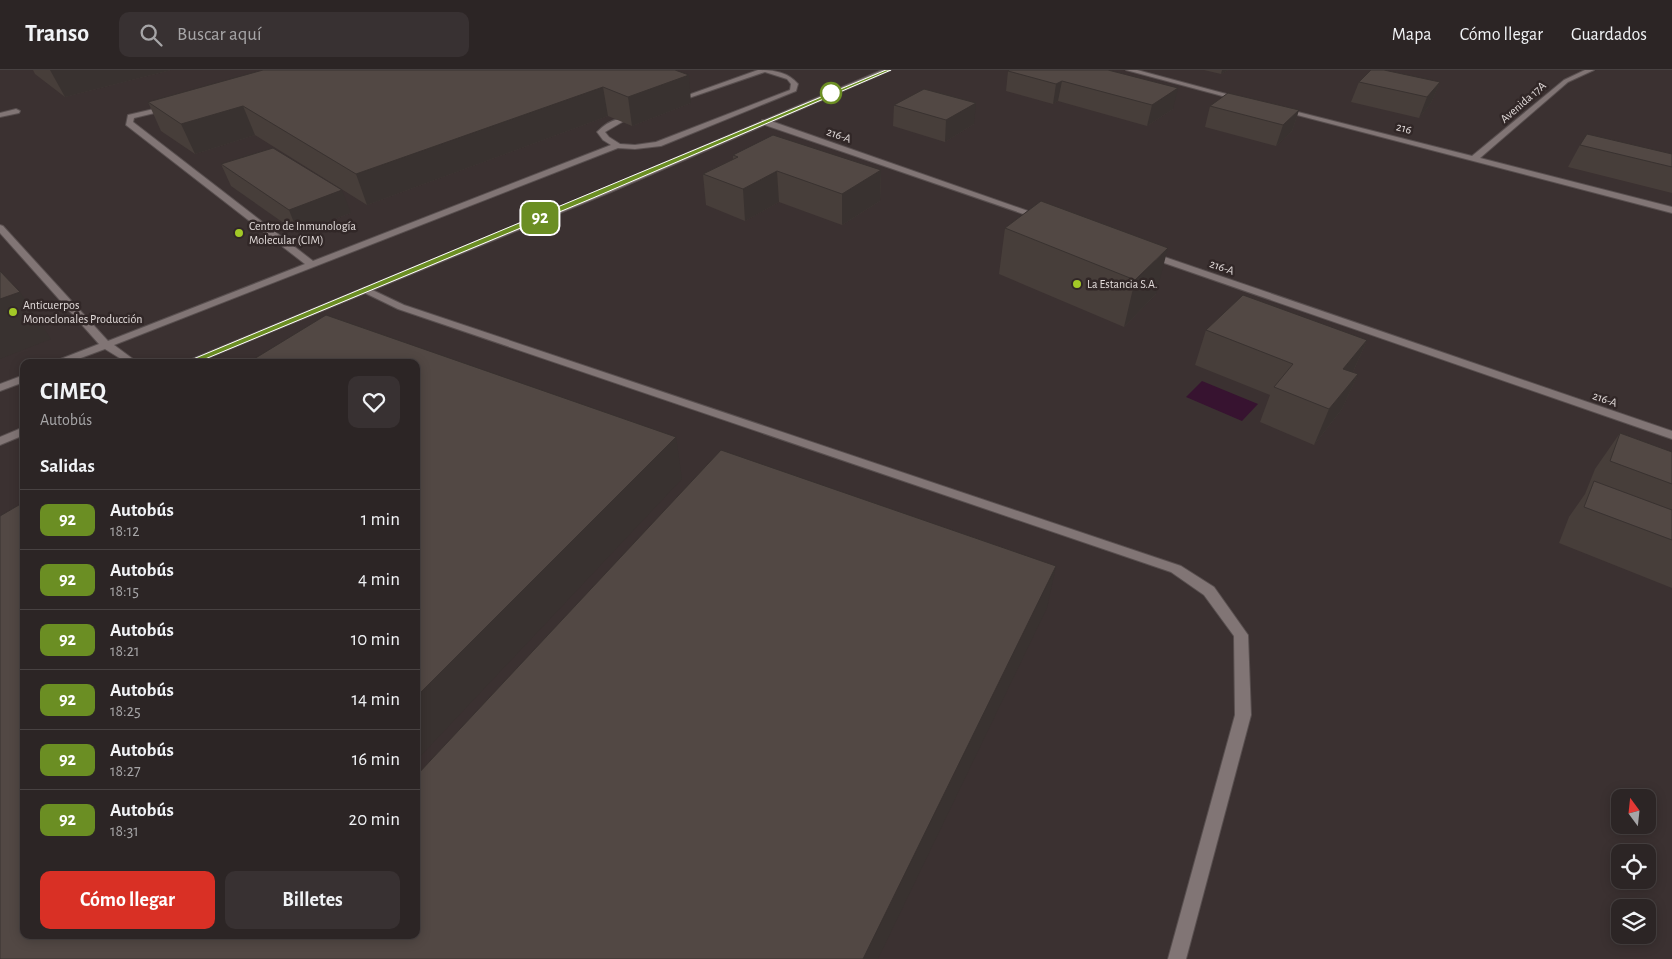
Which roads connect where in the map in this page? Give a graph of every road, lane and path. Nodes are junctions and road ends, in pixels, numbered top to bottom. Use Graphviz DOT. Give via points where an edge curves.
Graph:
graph roads {
  1 [pos="766,70"];
  2 [pos="888,70"];
  3 [pos="1129,70"];
  4 [pos="1592,70"];
  5 [pos="681,99"];
  6 [pos="1254,102"];
  7 [pos="178,104"];
  8 [pos="1273,107"];
  9 [pos="16,111"];
  10 [pos="0,115"];
  11 [pos="620,121"];
  12 [pos="764,122"];
  13 [pos="616,146"];
  14 [pos="1474,159"];
  15 [pos="1672,210"];
  16 [pos="1048,220"];
  17 [pos="0,228"];
  18 [pos="1143,252"];
  19 [pos="312,265"];
  20 [pos="366,290"];
  21 [pos="106,345"];
  22 [pos="70,359"];
  23 [pos="127,359"];
  24 [pos="197,359"];
  25 [pos="20,380"];
  26 [pos="0,388"];
  27 [pos="20,433"];
  28 [pos="1672,435"];
  29 [pos="0,441"];
  30 [pos="1177,959"];
  1 -- 5 [label="street"];
  1 -- 13 [label="street" via="789,78 795,84 793,91 658,144"];
  2 -- 12 [label="street"];
  3 -- 6 [label="street"];
  4 -- 14 [label="street, Avenida 17A" via="1566,81"];
  7 -- 19 [label="street" via="131,117 128,123"];
  8 -- 14 [label="street, 216"];
  9 -- 10 [label="street"];
  11 -- 13 [label="street" via="601,132"];
  12 -- 16 [label="street, 216-A"];
  12 -- 20 [label="street"];
  13 -- 19 [label="street"];
  14 -- 15 [label="street, 216"];
  17 -- 21 [label="street"];
  18 -- 28 [label="street, 216-A"];
  19 -- 21 [label="street"];
  20 -- 24 [label="street"];
  20 -- 30 [label="street" via="401,307 1176,569 1209,591 1241,635 1243,715"];
  21 -- 22 [label="street"];
  21 -- 23 [label="street"];
  25 -- 26 [label="street"];
  27 -- 29 [label="street"];
}
